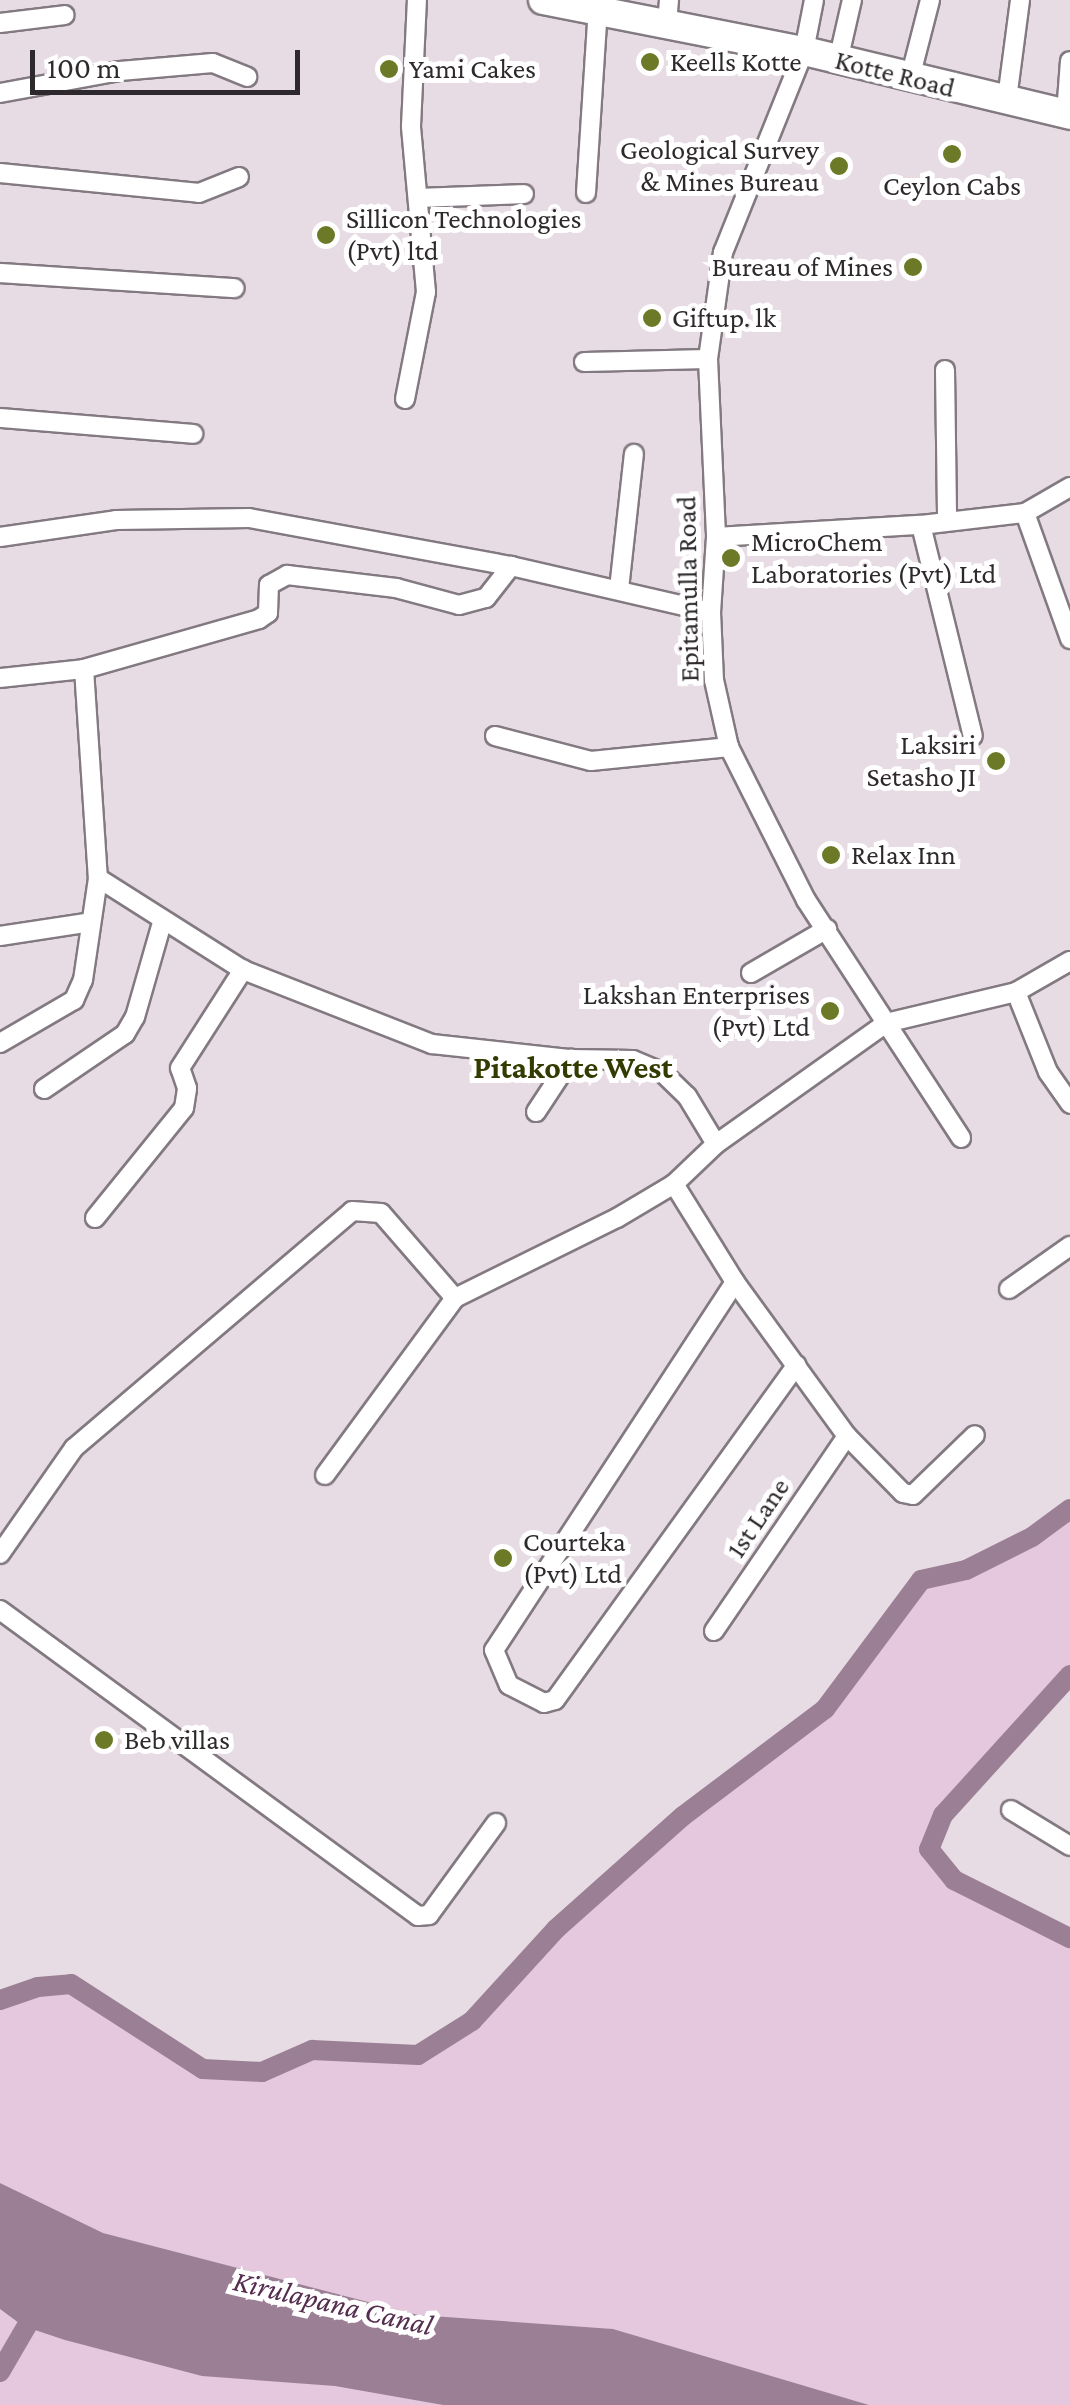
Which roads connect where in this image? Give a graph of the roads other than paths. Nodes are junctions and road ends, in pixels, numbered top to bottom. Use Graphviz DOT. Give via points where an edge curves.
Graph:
graph roads {
  1 [pos="418,0"];
  2 [pos="543,0"];
  3 [pos="814,0"];
  4 [pos="852,0"];
  5 [pos="930,0"];
  6 [pos="1020,0"];
  7 [pos="598,8"];
  8 [pos="668,11"];
  9 [pos="65,16"];
  10 [pos="0,23"];
  11 [pos="804,51"];
  12 [pos="838,60"];
  13 [pos="1070,62"];
  14 [pos="247,77"];
  15 [pos="910,78"];
  16 [pos="0,92"];
  17 [pos="1007,99"];
  18 [pos="1068,114"];
  19 [pos="0,173"];
  20 [pos="239,178"];
  21 [pos="586,193"];
  22 [pos="524,194"];
  23 [pos="420,198"];
  24 [pos="0,273"];
  25 [pos="235,288"];
  26 [pos="708,358"];
  27 [pos="584,362"];
  28 [pos="945,370"];
  29 [pos="405,400"];
  30 [pos="0,418"];
  31 [pos="194,434"];
  32 [pos="634,454"];
  33 [pos="1070,486"];
  34 [pos="1025,512"];
  35 [pos="946,521"];
  36 [pos="921,526"];
  37 [pos="0,537"];
  38 [pos="716,537"];
  39 [pos="512,566"];
  40 [pos="619,589"];
  41 [pos="711,612"];
  42 [pos="1070,639"];
  43 [pos="84,669"];
  44 [pos="0,678"];
  45 [pos="495,736"];
  46 [pos="974,736"];
  47 [pos="729,747"];
  48 [pos="98,878"];
  49 [pos="91,922"];
  50 [pos="162,923"];
  51 [pos="827,929"];
  52 [pos="0,936"];
  53 [pos="1070,961"];
  54 [pos="243,970"];
  55 [pos="750,973"];
  56 [pos="1016,992"];
  57 [pos="886,1023"];
  58 [pos="0,1043"];
  59 [pos="571,1059"];
  60 [pos="44,1089"];
  61 [pos="1070,1104"];
  62 [pos="536,1112"];
  63 [pos="962,1138"];
  64 [pos="716,1144"];
  65 [pos="674,1184"];
  66 [pos="96,1218"];
  67 [pos="1070,1246"];
  68 [pos="735,1282"];
  69 [pos="1009,1290"];
  70 [pos="455,1298"];
  71 [pos="797,1365"];
  72 [pos="976,1434"];
  73 [pos="847,1436"];
  74 [pos="325,1475"];
  75 [pos="0,1554"];
  76 [pos="0,1610"];
  77 [pos="714,1631"];
  78 [pos="1011,1810"];
  79 [pos="496,1822"];
  80 [pos="1070,1846"];
  1 -- 23 [label="street" via="411,126"];
  2 -- 7 [label="main road, Kotte Road"];
  3 -- 11 [label="street, Epitamulla Road"];
  4 -- 12 [label="street"];
  5 -- 15 [label="street"];
  6 -- 17 [label="street"];
  7 -- 8 [label="main road, Kotte Road"];
  7 -- 21 [label="street"];
  8 -- 11 [label="main road, Kotte Road"];
  9 -- 10 [label="street"];
  11 -- 12 [label="main road, Kotte Road"];
  11 -- 26 [label="street, Epitamulla Road" via="723,252"];
  12 -- 15 [label="main road, Kotte Road"];
  13 -- 18 [label="street"];
  14 -- 16 [label="street" via="212,63"];
  15 -- 17 [label="main road, Kotte Road"];
  17 -- 18 [label="main road, Kotte Road"];
  19 -- 20 [label="street" via="199,193"];
  22 -- 23 [label="street"];
  23 -- 29 [label="street" via="426,292"];
  24 -- 25 [label="street"];
  26 -- 27 [label="street"];
  26 -- 38 [label="street, Epitamulla Road"];
  28 -- 35 [label="street"];
  30 -- 31 [label="street"];
  32 -- 40 [label="street"];
  33 -- 34 [label="street"];
  34 -- 35 [label="street"];
  34 -- 42 [label="street"];
  35 -- 36 [label="street"];
  36 -- 38 [label="street"];
  36 -- 46 [label="street"];
  37 -- 39 [label="street" via="116,520 250,518"];
  38 -- 41 [label="street, Epitamulla Road"];
  39 -- 40 [label="street"];
  39 -- 43 [label="street" via="486,598 459,605 396,588 287,575 269,586 268,613 258,619"];
  40 -- 41 [label="street"];
  41 -- 47 [label="street, Epitamulla Road" via="714,680"];
  43 -- 44 [label="street"];
  43 -- 48 [label="street"];
  45 -- 47 [label="street" via="591,761"];
  47 -- 51 [label="street, Epitamulla Road"];
  48 -- 49 [label="street"];
  48 -- 50 [label="street"];
  49 -- 52 [label="street"];
  49 -- 58 [label="street" via="74,1000"];
  50 -- 54 [label="street"];
  50 -- 60 [label="street" via="125,1034"];
  51 -- 55 [label="street"];
  51 -- 57 [label="street, Epitamulla Road"];
  53 -- 56 [label="street"];
  54 -- 59 [label="street" via="432,1044"];
  54 -- 66 [label="street" via="180,1068 184,1108"];
  56 -- 57 [label="street"];
  56 -- 61 [label="street" via="1048,1072"];
  57 -- 63 [label="street, Epitamulla Road"];
  57 -- 64 [label="street"];
  59 -- 62 [label="street"];
  59 -- 64 [label="street" via="633,1060 663,1073 687,1096"];
  64 -- 65 [label="street"];
  65 -- 68 [label="street"];
  65 -- 70 [label="street"];
  67 -- 69 [label="street"];
  68 -- 71 [label="street"];
  68 -- 71 [label="street" via="494,1650 509,1686 544,1703 555,1700"];
  70 -- 74 [label="street"];
  70 -- 75 [label="street" via="381,1213 352,1211 74,1448"];
  71 -- 73 [label="street"];
  72 -- 73 [label="street" via="913,1495 903,1494"];
  73 -- 77 [label="street, 1st Lane"];
  76 -- 79 [label="street" via="418,1916 429,1915"];
  78 -- 80 [label="street"];
}
